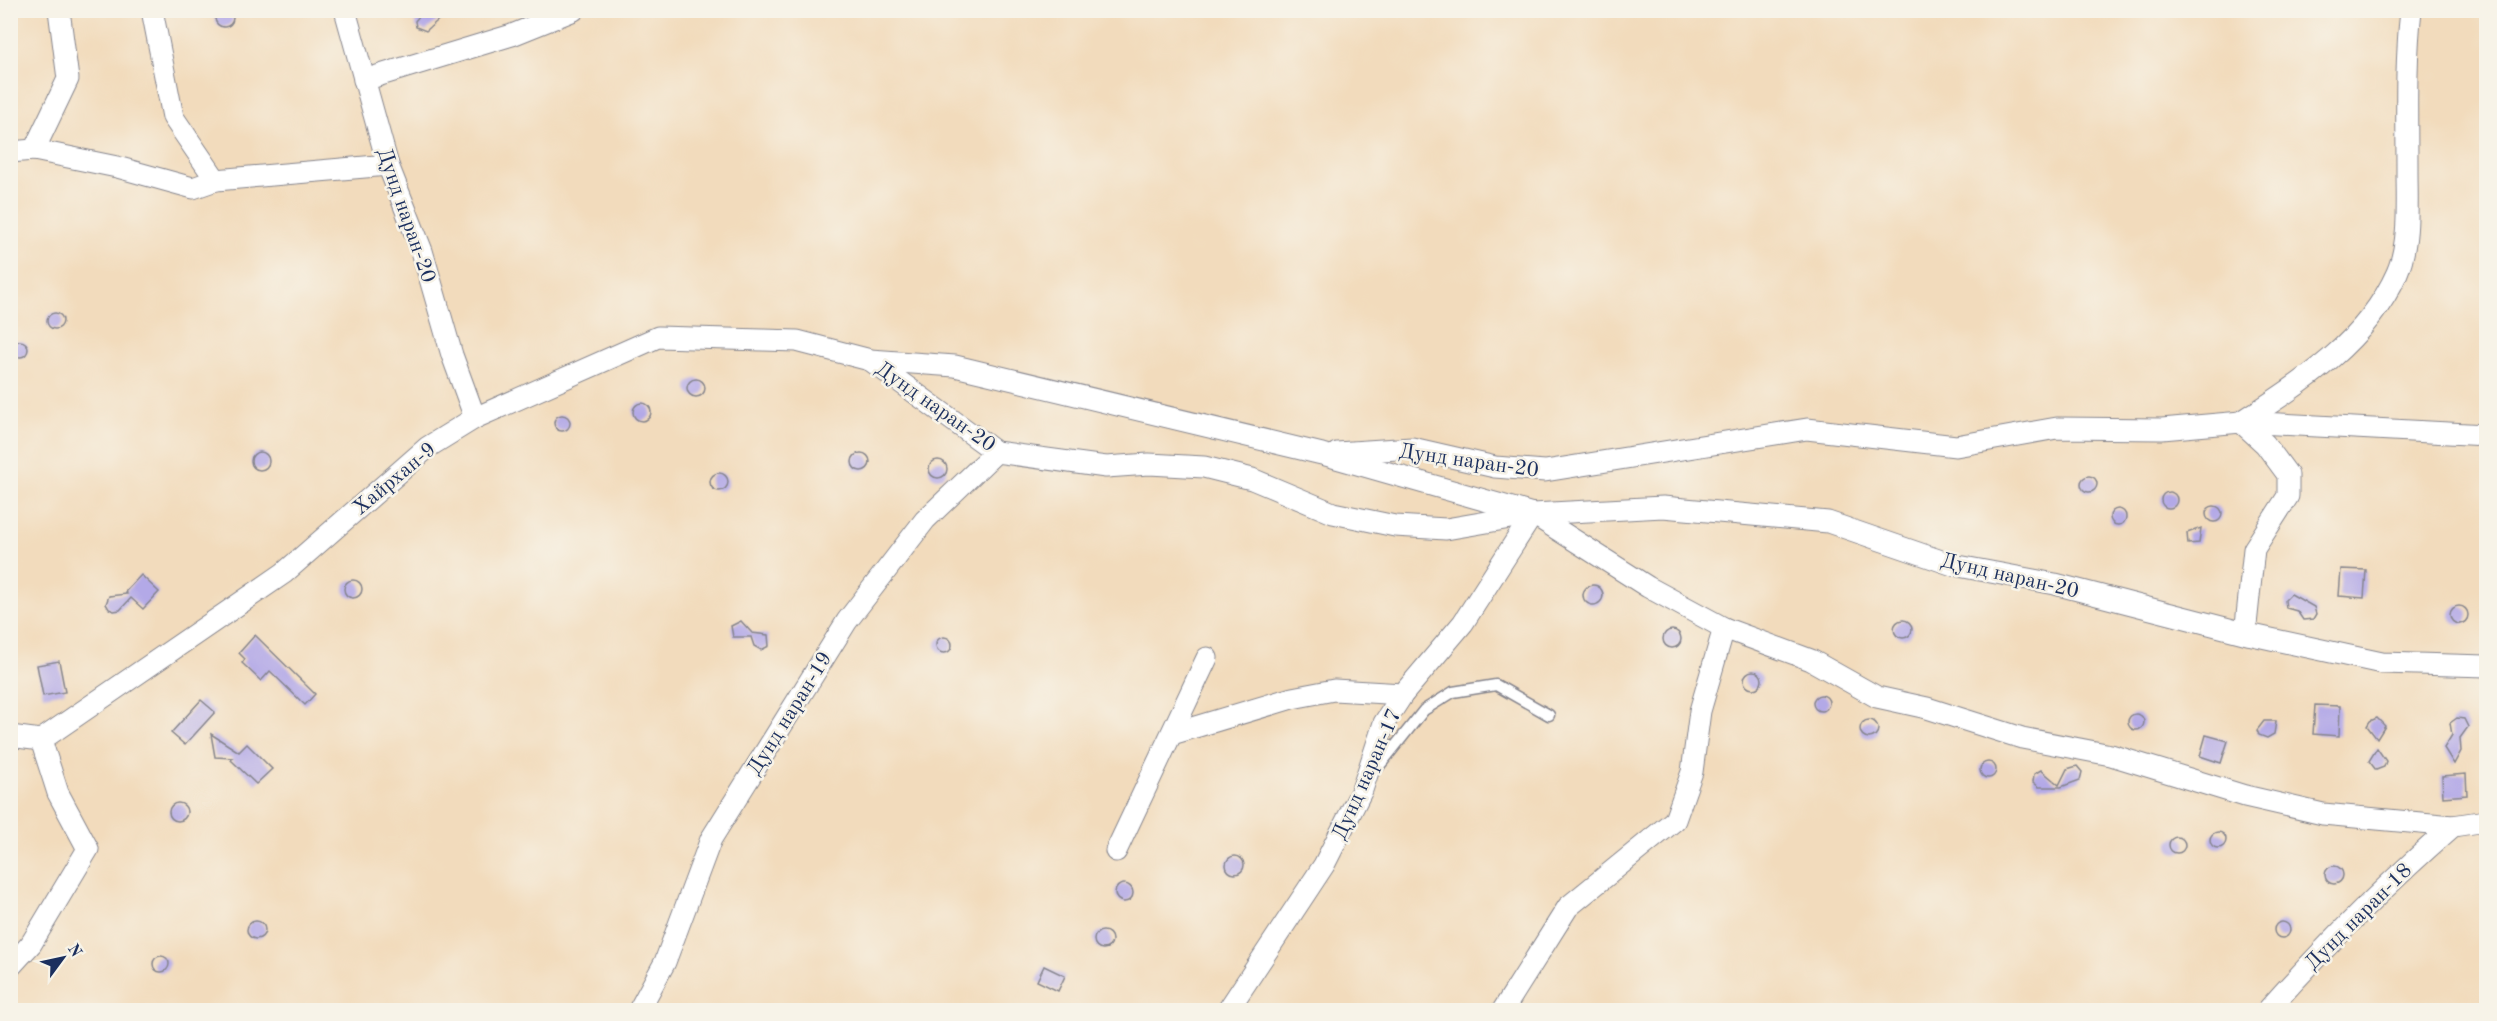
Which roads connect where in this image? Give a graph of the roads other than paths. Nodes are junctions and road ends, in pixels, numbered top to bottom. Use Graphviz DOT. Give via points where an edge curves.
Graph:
graph roads {
  1 [pos="59,10"];
  2 [pos="152,10"];
  3 [pos="345,10"];
  4 [pos="574,10"];
  5 [pos="2410,10"];
  6 [pos="364,80"];
  7 [pos="34,150"];
  8 [pos="10,152"];
  9 [pos="388,165"];
  10 [pos="216,180"];
  11 [pos="797,341"];
  12 [pos="870,360"];
  13 [pos="476,418"];
  14 [pos="2241,422"];
  15 [pos="2487,435"];
  16 [pos="996,452"];
  17 [pos="1322,454"];
  18 [pos="1533,514"];
  19 [pos="1724,628"];
  20 [pos="2248,634"];
  21 [pos="1207,658"];
  22 [pos="2487,666"];
  23 [pos="1402,694"];
  24 [pos="1549,715"];
  25 [pos="1172,734"];
  26 [pos="10,736"];
  27 [pos="41,740"];
  28 [pos="1362,790"];
  29 [pos="2487,821"];
  30 [pos="2453,826"];
  31 [pos="1116,851"];
  32 [pos="10,967"];
  33 [pos="639,1011"];
  34 [pos="1228,1011"];
  35 [pos="1503,1011"];
  36 [pos="2268,1011"];
  1 -- 7 [label="street" via="68,79"];
  2 -- 10 [label="street" via="173,117"];
  3 -- 6 [label="street, Дунд наран-20"];
  4 -- 6 [label="street" via="512,35"];
  5 -- 14 [label="street" via="2407,203 2397,272 2357,335 2288,393"];
  6 -- 9 [label="street, Дунд наран-20"];
  7 -- 8 [label="street"];
  7 -- 10 [label="street" via="193,188"];
  9 -- 10 [label="street"];
  9 -- 13 [label="street, Дунд наран-20" via="422,251 452,355"];
  11 -- 12 [label="street, Дунд наран-20"];
  11 -- 13 [label="street, Хайрхан-9" via="658,337"];
  12 -- 16 [label="street, Дунд наран-20"];
  12 -- 17 [label="street" via="955,366"];
  13 -- 27 [label="street, Хайрхан-9" via="428,447 284,573"];
  14 -- 15 [label="street, Дунд наран-20"];
  14 -- 17 [label="street, Дунд наран-20" via="2162,429 2057,428 1956,446 1807,429 1545,471 1495,467 1412,448"];
  14 -- 20 [label="street" via="2265,444 2288,475 2288,496 2254,549"];
  16 -- 18 [label="street, Дунд наран-20" via="1106,467 1204,467 1251,479 1333,513 1395,526 1446,529"];
  16 -- 33 [label="street, Дунд наран-19" via="925,520 847,621 711,839 665,962"];
  17 -- 18 [label="street"];
  18 -- 19 [label="street"];
  18 -- 20 [label="street, Дунд наран-20" via="1663,507 1828,522 1953,565 2055,584"];
  18 -- 23 [label="street, Дунд наран-17" via="1463,623"];
  19 -- 30 [label="street" via="1811,660 1877,697 1927,708 2022,738 2111,755 2245,796 2323,814"];
  19 -- 35 [label="street" via="1700,711 1692,772 1675,820 1568,908"];
  20 -- 22 [label="street, Дунд наран-20" via="2382,663"];
  21 -- 25 [label="street"];
  23 -- 25 [label="street" via="1334,690 1292,698"];
  23 -- 28 [label="street, Дунд наран-17" via="1384,723"];
  24 -- 28 [label="lane" via="1496,685 1453,692 1424,710"];
  25 -- 31 [label="street"];
  26 -- 27 [label="street"];
  27 -- 32 [label="street" via="58,794 88,849 31,944"];
  28 -- 34 [label="street, Дунд наран-17" via="1324,865"];
  29 -- 30 [label="street"];
  30 -- 36 [label="street, Дунд наран-18" via="2330,941"];
}
